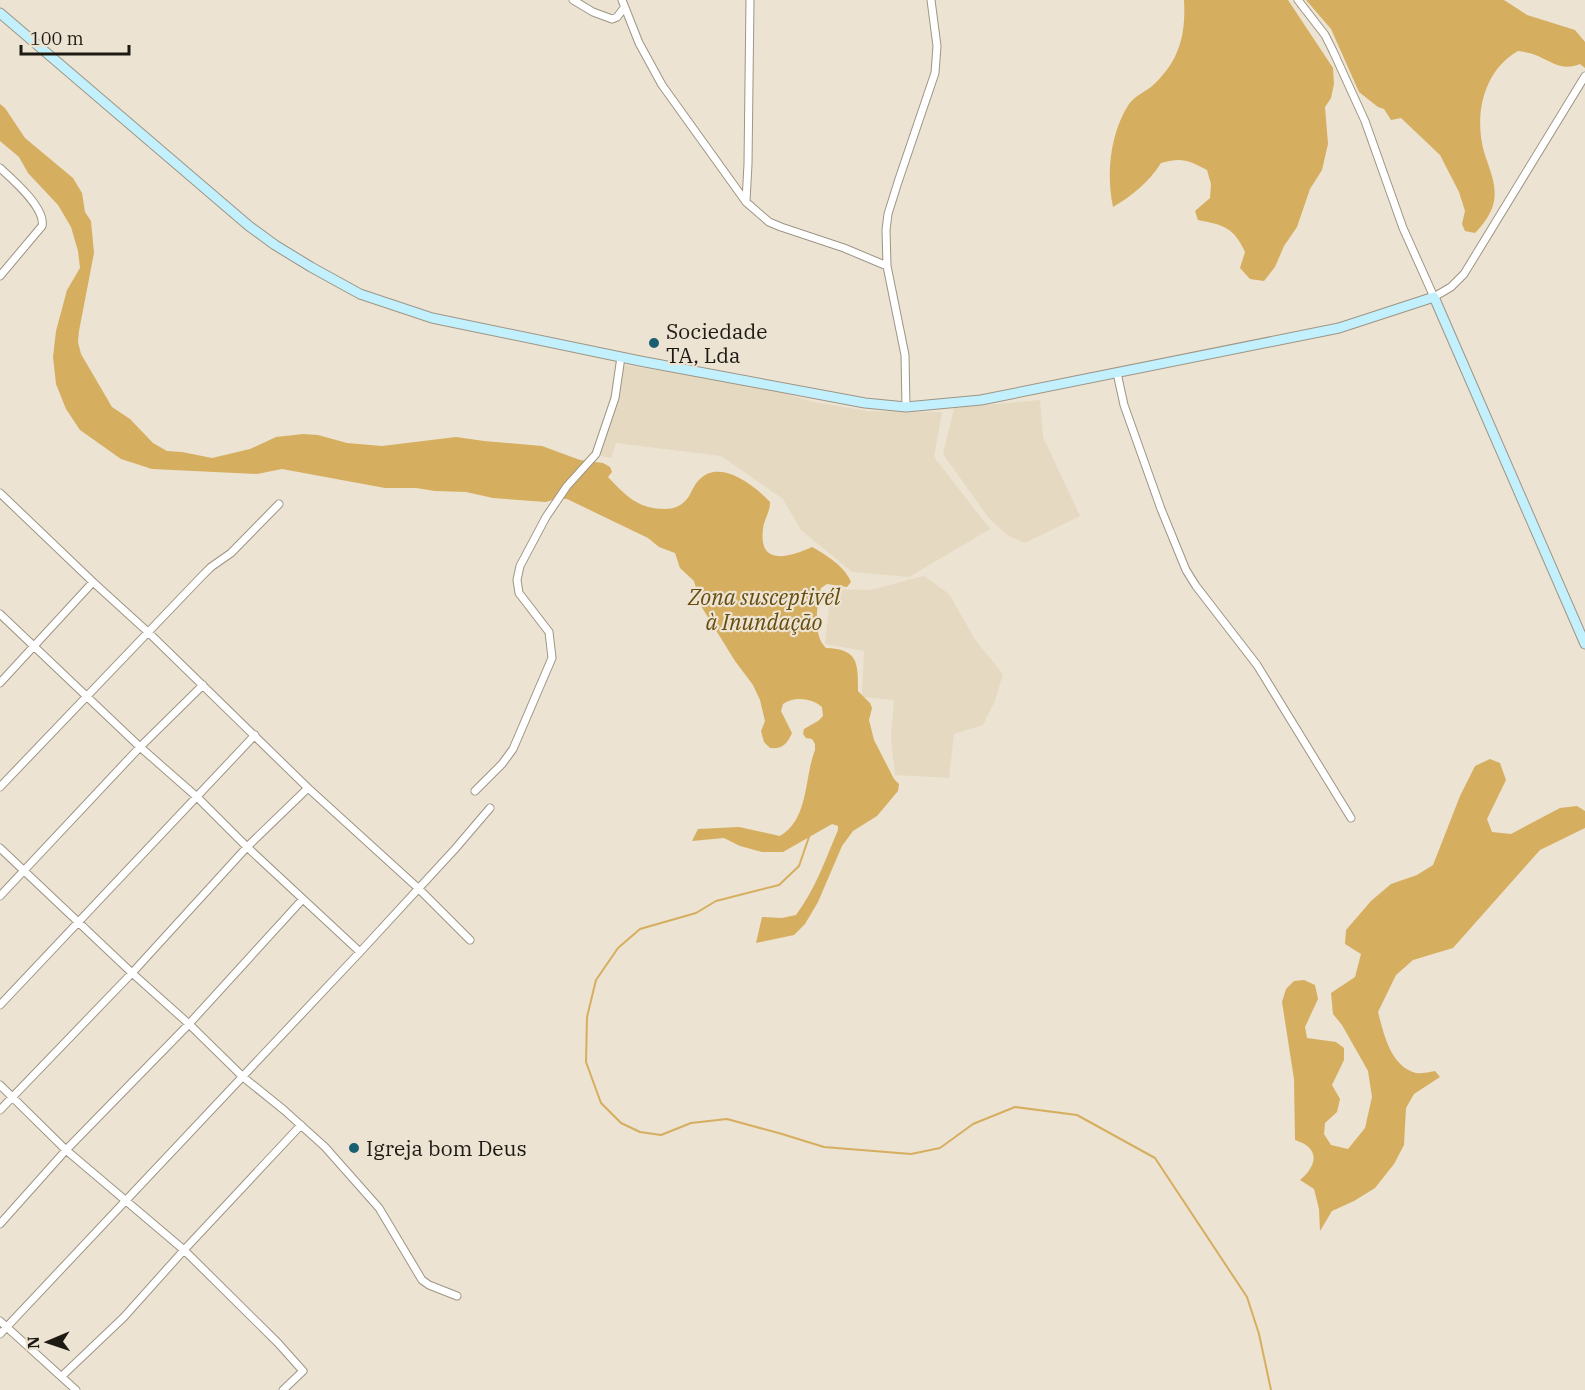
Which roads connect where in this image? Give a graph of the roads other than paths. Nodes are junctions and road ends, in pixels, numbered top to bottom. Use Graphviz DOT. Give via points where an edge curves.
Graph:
graph roads {
  1 [pos="573,0"];
  2 [pos="750,0"];
  3 [pos="931,0"];
  4 [pos="1298,0"];
  5 [pos="623,4"];
  6 [pos="0,13"];
  7 [pos="1585,76"];
  8 [pos="0,169"];
  9 [pos="746,202"];
  10 [pos="887,266"];
  11 [pos="0,276"];
  12 [pos="1434,297"];
  13 [pos="621,357"];
  14 [pos="1117,373"];
  15 [pos="906,407"];
  16 [pos="0,493"];
  17 [pos="279,504"];
  18 [pos="93,582"];
  19 [pos="0,614"];
  20 [pos="149,633"];
  21 [pos="1585,644"];
  22 [pos="34,646"];
  23 [pos="0,683"];
  24 [pos="203,685"];
  25 [pos="86,695"];
  26 [pos="255,735"];
  27 [pos="140,747"];
  28 [pos="0,787"];
  29 [pos="308,788"];
  30 [pos="475,791"];
  31 [pos="197,797"];
  32 [pos="490,808"];
  33 [pos="1351,818"];
  34 [pos="0,848"];
  35 [pos="247,848"];
  36 [pos="24,871"];
  37 [pos="418,888"];
  38 [pos="0,896"];
  39 [pos="302,900"];
  40 [pos="79,922"];
  41 [pos="470,940"];
  42 [pos="360,952"];
  43 [pos="132,973"];
  44 [pos="0,1005"];
  45 [pos="189,1024"];
  46 [pos="243,1077"];
  47 [pos="0,1085"];
  48 [pos="12,1097"];
  49 [pos="0,1110"];
  50 [pos="301,1125"];
  51 [pos="66,1150"];
  52 [pos="125,1200"];
  53 [pos="0,1224"];
  54 [pos="184,1250"];
  55 [pos="457,1296"];
  56 [pos="0,1321"];
  57 [pos="7,1327"];
  58 [pos="0,1334"];
  59 [pos="62,1376"];
  60 [pos="71,1388"];
  61 [pos="283,1390"];
  1 -- 5 [label="street" via="612,19"];
  2 -- 9 [label="street"];
  3 -- 10 [label="street" via="937,46 935,73 888,214"];
  4 -- 12 [label="street" via="1333,51"];
  5 -- 9 [label="street" via="662,85"];
  6 -- 13 [label="main road" via="249,226 311,267 360,294 432,318"];
  7 -- 12 [label="street" via="1464,274"];
  8 -- 11 [label="street" via="25,192 43,221"];
  9 -- 10 [label="street" via="769,222"];
  10 -- 15 [label="street" via="905,355"];
  12 -- 14 [label="main road" via="1340,328"];
  12 -- 21 [label="main road"];
  13 -- 15 [label="main road" via="865,403"];
  13 -- 30 [label="street" via="615,398 596,454 546,517 520,566 519,593 549,632 552,658 513,749"];
  14 -- 15 [label="main road" via="981,400"];
  14 -- 33 [label="street" via="1124,405 1186,570 1257,664"];
  16 -- 18 [label="street"];
  17 -- 20 [label="street" via="231,553 211,567"];
  18 -- 20 [label="street"];
  18 -- 22 [label="street"];
  19 -- 22 [label="street"];
  20 -- 24 [label="street"];
  20 -- 25 [label="street"];
  22 -- 23 [label="street"];
  22 -- 25 [label="street"];
  24 -- 26 [label="street"];
  24 -- 27 [label="street"];
  25 -- 27 [label="street"];
  25 -- 28 [label="street"];
  26 -- 29 [label="street"];
  26 -- 31 [label="street"];
  27 -- 31 [label="street"];
  27 -- 36 [label="street"];
  29 -- 35 [label="street"];
  29 -- 37 [label="street"];
  31 -- 35 [label="street"];
  31 -- 40 [label="street"];
  32 -- 37 [label="street"];
  34 -- 36 [label="street"];
  35 -- 39 [label="street"];
  35 -- 43 [label="street"];
  36 -- 38 [label="street"];
  36 -- 40 [label="street"];
  37 -- 41 [label="street"];
  37 -- 42 [label="street"];
  39 -- 42 [label="street"];
  39 -- 45 [label="street"];
  40 -- 43 [label="street"];
  40 -- 44 [label="street"];
  42 -- 46 [label="street"];
  43 -- 45 [label="street"];
  43 -- 48 [label="street"];
  45 -- 46 [label="street"];
  45 -- 51 [label="street"];
  46 -- 50 [label="street"];
  46 -- 52 [label="street"];
  47 -- 48 [label="street"];
  48 -- 49 [label="street"];
  48 -- 51 [label="street"];
  50 -- 54 [label="street"];
  50 -- 55 [label="street" via="372,1198 422,1280"];
  51 -- 52 [label="street"];
  51 -- 53 [label="street"];
  52 -- 54 [label="street"];
  52 -- 57 [label="street"];
  54 -- 59 [label="street" via="124,1317"];
  54 -- 61 [label="street" via="303,1371"];
  56 -- 57 [label="street"];
  57 -- 58 [label="street"];
  57 -- 59 [label="street"];
  59 -- 60 [label="street"];
}
